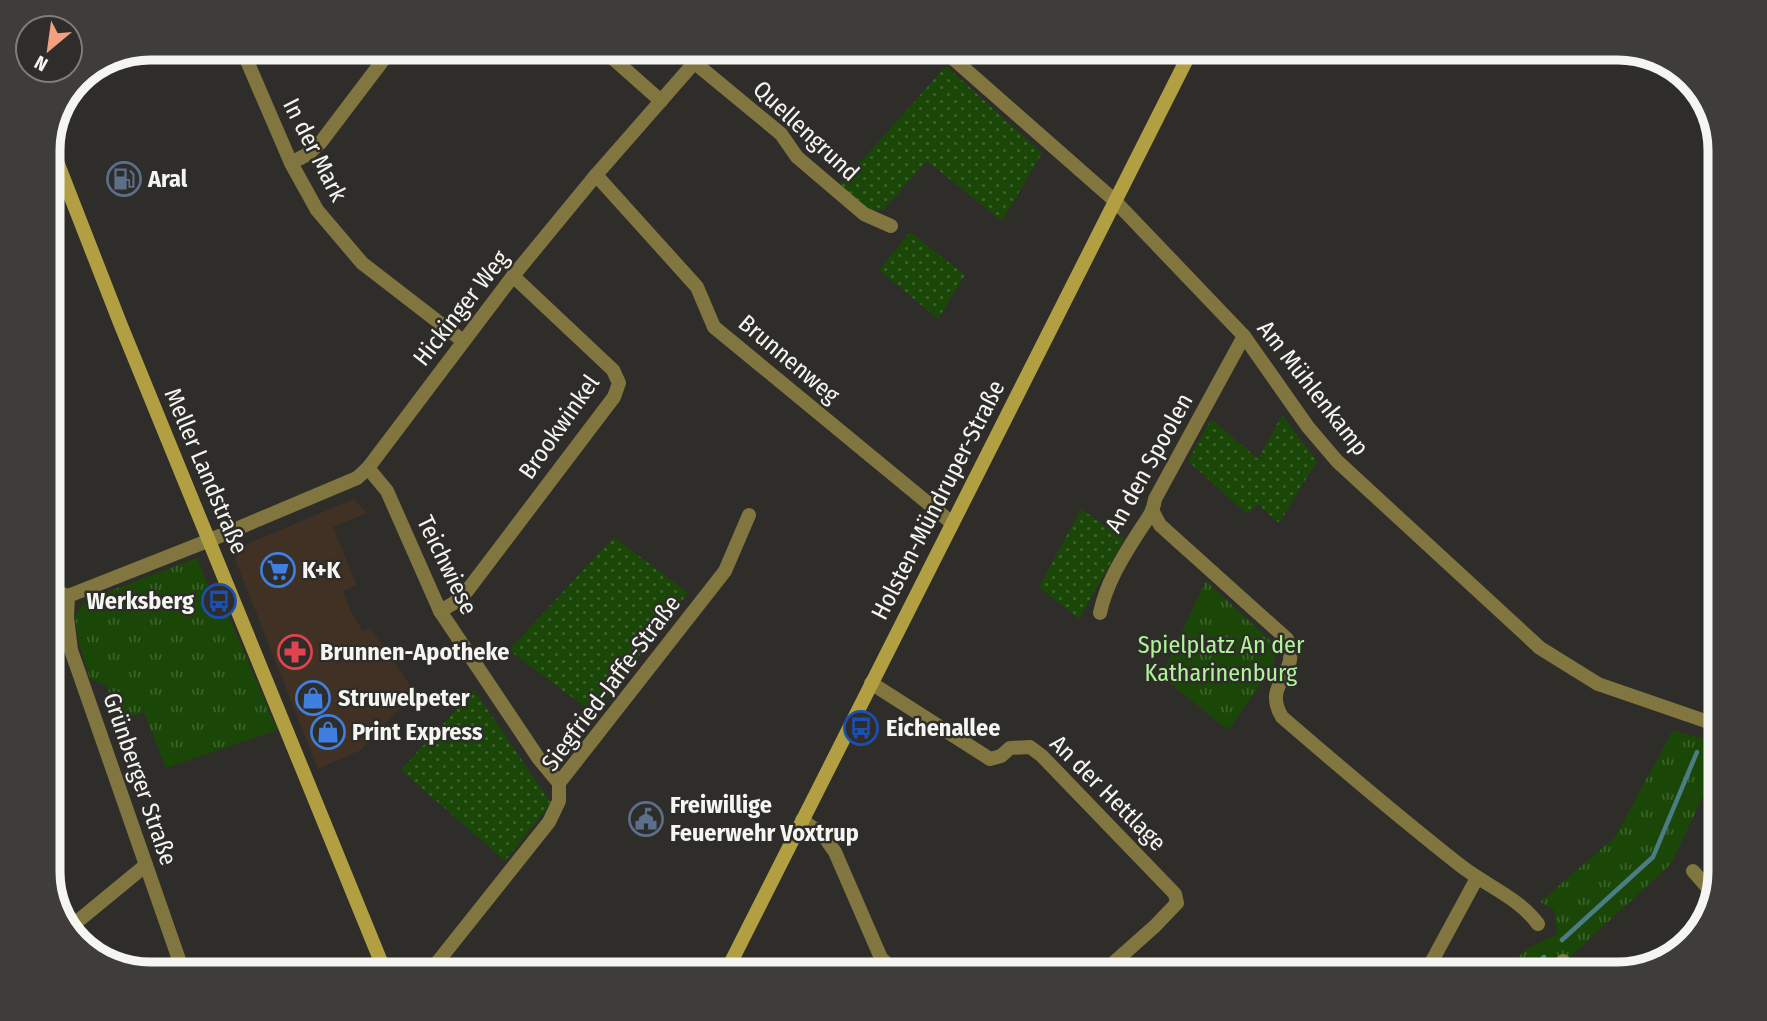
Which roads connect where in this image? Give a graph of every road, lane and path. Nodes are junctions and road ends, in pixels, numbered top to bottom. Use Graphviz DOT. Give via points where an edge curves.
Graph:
graph roads {
  1 [pos="247,60"];
  2 [pos="384,60"];
  3 [pos="615,60"];
  4 [pos="697,60"];
  5 [pos="955,60"];
  6 [pos="1186,60"];
  7 [pos="695,63"];
  8 [pos="661,101"];
  9 [pos="291,163"];
  10 [pos="60,169"];
  11 [pos="596,175"];
  12 [pos="1114,200"];
  13 [pos="891,226"];
  14 [pos="513,276"];
  15 [pos="1244,337"];
  16 [pos="463,341"];
  17 [pos="368,468"];
  18 [pos="1153,512"];
  19 [pos="749,515"];
  20 [pos="952,523"];
  21 [pos="210,540"];
  22 [pos="60,593"];
  23 [pos="68,596"];
  24 [pos="440,611"];
  25 [pos="1100,613"];
  26 [pos="871,683"];
  27 [pos="1708,722"];
  28 [pos="559,783"];
  29 [pos="802,820"];
  30 [pos="146,865"];
  31 [pos="1693,871"];
  32 [pos="1477,878"];
  33 [pos="1706,886"];
  34 [pos="76,923"];
  35 [pos="1538,924"];
  36 [pos="180,962"];
  37 [pos="382,962"];
  38 [pos="438,962"];
  39 [pos="731,962"];
  40 [pos="885,962"];
  41 [pos="1114,962"];
  42 [pos="1432,962"];
  1 -- 9 [label="street, In der Mark"];
  2 -- 9 [label="street" via="321,142"];
  3 -- 8 [label="street"];
  4 -- 7 [label="street, Hickinger Weg"];
  5 -- 12 [label="street, Am Mühlenkamp"];
  6 -- 12 [label="street, Holsten-Mündruper-Straße"];
  7 -- 8 [label="street, Hickinger Weg"];
  7 -- 13 [label="street, Quellengrund" via="781,134 797,157 864,214"];
  8 -- 11 [label="street, Hickinger Weg"];
  9 -- 16 [label="street, In der Mark" via="317,210 362,263"];
  10 -- 21 [label="street, Meller Landstraße"];
  11 -- 14 [label="street, Hickinger Weg"];
  11 -- 20 [label="street, Brunnenweg" via="697,287 714,327"];
  12 -- 15 [label="street, Am Mühlenkamp"];
  12 -- 20 [label="street, Holsten-Mündruper-Straße"];
  14 -- 16 [label="street, Hickinger Weg"];
  14 -- 24 [label="street, Brookwinkel" via="613,370 619,383 614,397 467,591"];
  15 -- 18 [label="street, An den Spoolen" via="1155,499"];
  15 -- 27 [label="street, Am Mühlenkamp" via="1337,461 1540,648 1598,684"];
  16 -- 17 [label="street, Hickinger Weg"];
  17 -- 21 [label="street, Hickinger Weg" via="343,486"];
  17 -- 24 [label="street, Teichwiese" via="387,491"];
  18 -- 25 [label="street, An den Spoolen" via="1104,592"];
  18 -- 32 [label="street" via="1160,525 1287,639 1292,651 1275,704 1282,717"];
  19 -- 28 [label="street, Siegfried-Jaffe-Straße" via="725,571"];
  20 -- 26 [label="street, Holsten-Mündruper-Straße"];
  21 -- 23 [label="street"];
  21 -- 37 [label="street, Meller Landstraße"];
  22 -- 23 [label="street"];
  23 -- 30 [label="street, Grünberger Straße" via="71,650"];
  24 -- 28 [label="street, Teichwiese"];
  26 -- 29 [label="street, Holsten-Mündruper-Straße"];
  26 -- 41 [label="street, An der Hettlage" via="990,759 1010,748 1030,747 1042,755 1175,894 1177,903"];
  28 -- 38 [label="street, Siegfried-Jaffe-Straße" via="559,801 549,822"];
  29 -- 39 [label="street, Holsten-Mündruper-Straße"];
  29 -- 40 [label="street" via="823,835 835,852"];
  30 -- 34 [label="street"];
  30 -- 36 [label="street, Grünberger Straße"];
  31 -- 33 [label="street"];
  32 -- 35 [label="street" via="1527,909"];
  32 -- 42 [label="street"];
}
